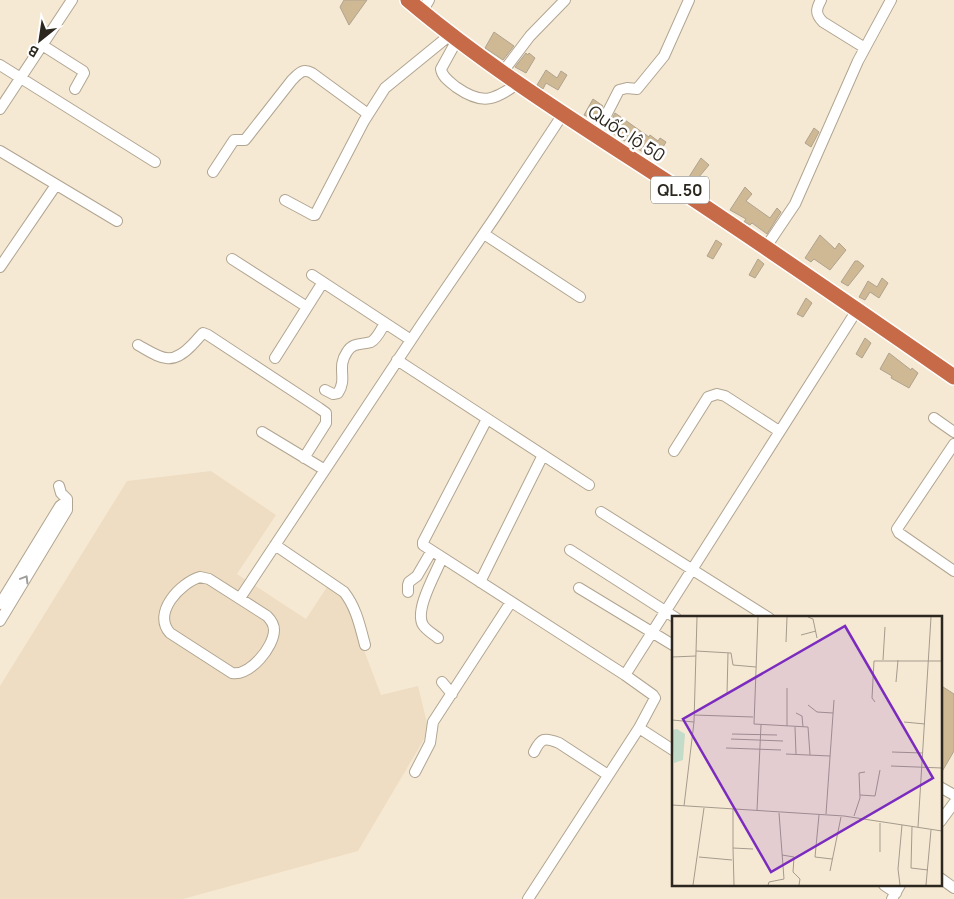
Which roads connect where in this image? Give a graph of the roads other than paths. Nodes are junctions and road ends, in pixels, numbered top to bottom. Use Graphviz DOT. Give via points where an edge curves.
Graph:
graph roads {
  1 [pos="72,0"];
  2 [pos="408,0"];
  3 [pos="566,0"];
  4 [pos="689,0"];
  5 [pos="821,0"];
  6 [pos="891,0"];
  7 [pos="426,6"];
  8 [pos="454,37"];
  9 [pos="42,45"];
  10 [pos="864,48"];
  11 [pos="0,65"];
  12 [pos="502,73"];
  13 [pos="20,78"];
  14 [pos="518,84"];
  15 [pos="74,89"];
  16 [pos="0,109"];
  17 [pos="368,114"];
  18 [pos="563,114"];
  19 [pos="596,135"];
  20 [pos="0,151"];
  21 [pos="155,162"];
  22 [pos="213,172"];
  23 [pos="56,185"];
  24 [pos="285,200"];
  25 [pos="117,221"];
  26 [pos="484,234"];
  27 [pos="766,247"];
  28 [pos="232,259"];
  29 [pos="0,267"];
  30 [pos="312,275"];
  31 [pos="323,282"];
  32 [pos="580,297"];
  33 [pos="307,307"];
  34 [pos="857,310"];
  35 [pos="385,323"];
  36 [pos="411,340"];
  37 [pos="138,345"];
  38 [pos="275,358"];
  39 [pos="398,360"];
  40 [pos="954,378"];
  41 [pos="325,390"];
  42 [pos="934,418"];
  43 [pos="487,419"];
  44 [pos="779,431"];
  45 [pos="262,432"];
  46 [pos="954,432"];
  47 [pos="954,444"];
  48 [pos="674,452"];
  49 [pos="543,455"];
  50 [pos="304,458"];
  51 [pos="324,470"];
  52 [pos="589,485"];
  53 [pos="59,486"];
  54 [pos="601,512"];
  55 [pos="275,545"];
  56 [pos="570,550"];
  57 [pos="431,552"];
  58 [pos="442,558"];
  59 [pos="693,570"];
  60 [pos="954,571"];
  61 [pos="480,582"];
  62 [pos="579,588"];
  63 [pos="408,592"];
  64 [pos="240,598"];
  65 [pos="6,600"];
  66 [pos="512,602"];
  67 [pos="666,612"];
  68 [pos="673,616"];
  69 [pos="766,616"];
  70 [pos="0,621"];
  71 [pos="653,632"];
  72 [pos="438,638"];
  73 [pos="365,644"];
  74 [pos="672,644"];
  75 [pos="625,676"];
  76 [pos="442,682"];
  77 [pos="452,694"];
  78 [pos="639,728"];
  79 [pos="672,749"];
  80 [pos="534,752"];
  81 [pos="416,772"];
  82 [pos="608,775"];
  83 [pos="954,803"];
  84 [pos="942,819"];
  85 [pos="942,879"];
  86 [pos="954,888"];
  87 [pos="528,899"];
  1 -- 9 [label="street"];
  2 -- 7 [label="highway, Quốc lộ 50 / QL.50"];
  3 -- 12 [label="street" via="530,36"];
  4 -- 19 [label="street" via="664,56 637,89 619,90"];
  5 -- 10 [label="street" via="816,8 822,22"];
  6 -- 10 [label="street"];
  7 -- 8 [label="highway, Quốc lộ 50 / QL.50"];
  8 -- 12 [label="highway, Quốc lộ 50 / QL.50"];
  8 -- 14 [label="street" via="441,69 452,84 484,100 502,95"];
  8 -- 17 [label="street" via="385,88"];
  9 -- 13 [label="street"];
  9 -- 15 [label="street" via="83,71"];
  10 -- 27 [label="street" via="795,204"];
  11 -- 13 [label="street"];
  12 -- 14 [label="highway, Quốc lộ 50 / QL.50"];
  13 -- 16 [label="street"];
  13 -- 21 [label="street"];
  14 -- 18 [label="highway, Quốc lộ 50 / QL.50"];
  17 -- 22 [label="street" via="308,70 301,71 245,140 234,140"];
  17 -- 24 [label="street" via="315,215"];
  18 -- 19 [label="highway, Quốc lộ 50 / QL.50"];
  18 -- 26 [label="street"];
  19 -- 27 [label="highway, Quốc lộ 50 / QL.50"];
  20 -- 23 [label="street"];
  23 -- 25 [label="street"];
  23 -- 29 [label="street"];
  26 -- 32 [label="street"];
  26 -- 36 [label="street"];
  27 -- 34 [label="highway, Quốc lộ 50 / QL.50"];
  28 -- 33 [label="street"];
  30 -- 31 [label="street"];
  31 -- 33 [label="street"];
  31 -- 35 [label="street"];
  33 -- 38 [label="street"];
  34 -- 40 [label="highway, Quốc lộ 50 / QL.50"];
  34 -- 44 [label="street"];
  35 -- 36 [label="street"];
  35 -- 41 [label="street" via="375,339 358,343 345,355 341,368 343,384 338,394"];
  36 -- 39 [label="street"];
  37 -- 50 [label="street" via="168,360 192,346 203,333 208,334 320,408 326,413 326,423"];
  39 -- 43 [label="street"];
  39 -- 51 [label="street"];
  42 -- 46 [label="street"];
  43 -- 49 [label="street"];
  43 -- 57 [label="street" via="423,542"];
  44 -- 48 [label="street" via="717,394 708,397"];
  44 -- 59 [label="street"];
  45 -- 50 [label="street"];
  47 -- 60 [label="street" via="897,529"];
  49 -- 52 [label="street"];
  49 -- 61 [label="street"];
  50 -- 51 [label="street"];
  51 -- 55 [label="street"];
  53 -- 65 [label="street" via="67,499 67,510"];
  54 -- 59 [label="street"];
  55 -- 64 [label="street"];
  55 -- 73 [label="street" via="344,592 358,616"];
  56 -- 67 [label="street"];
  57 -- 58 [label="street"];
  57 -- 63 [label="street" via="408,585"];
  58 -- 61 [label="street"];
  58 -- 72 [label="street" via="421,611 423,625"];
  59 -- 67 [label="street"];
  59 -- 69 [label="street"];
  61 -- 66 [label="street"];
  62 -- 71 [label="street"];
  64 -- 64 [label="street" via="267,616 274,631 252,668 232,673 165,628 169,603 191,580 209,578"];
  65 -- 70 [label="street"];
  66 -- 75 [label="street"];
  66 -- 77 [label="street"];
  67 -- 68 [label="street"];
  67 -- 71 [label="street"];
  71 -- 74 [label="street"];
  71 -- 75 [label="street"];
  75 -- 78 [label="street" via="655,698"];
  76 -- 77 [label="street"];
  77 -- 81 [label="street" via="433,722 430,743"];
  78 -- 79 [label="street"];
  78 -- 82 [label="street"];
  80 -- 82 [label="street" via="540,741 551,740"];
  82 -- 87 [label="street"];
  83 -- 84 [label="street"];
  85 -- 86 [label="street"];
}
